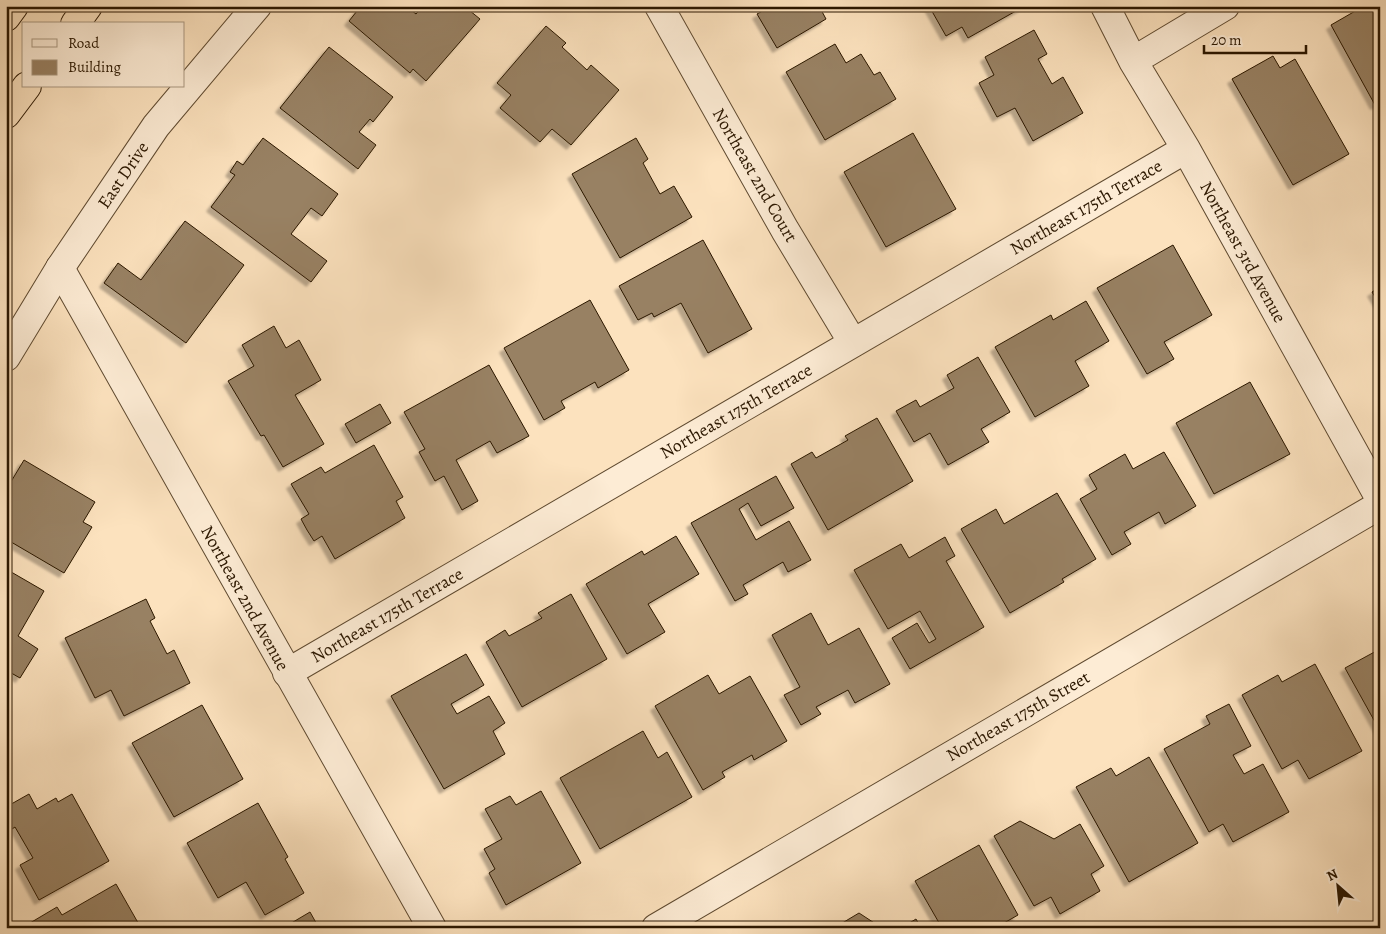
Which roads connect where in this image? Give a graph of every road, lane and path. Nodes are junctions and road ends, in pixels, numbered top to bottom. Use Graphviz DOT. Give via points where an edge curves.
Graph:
graph roads {
  1 [pos="14,6"];
  2 [pos="88,6"];
  3 [pos="257,6"];
  4 [pos="659,6"];
  5 [pos="1105,6"];
  6 [pos="1225,6"];
  7 [pos="6,17"];
  8 [pos="76,22"];
  9 [pos="1133,61"];
  10 [pos="26,88"];
  11 [pos="6,114"];
  12 [pos="1186,149"];
  13 [pos="60,268"];
  14 [pos="853,342"];
  15 [pos="6,357"];
  16 [pos="1380,499"];
  17 [pos="1380,505"];
  18 [pos="287,674"];
  19 [pos="432,928"];
  20 [pos="656,928"];
  1 -- 7 [label="highway"];
  2 -- 8 [label="highway"];
  3 -- 13 [label="street, East Drive" via="156,126"];
  4 -- 14 [label="street, Northeast 2nd Court" via="785,230"];
  5 -- 9 [label="street, Northeast 3rd Avenue"];
  6 -- 9 [label="street"];
  9 -- 12 [label="street, Northeast 3rd Avenue"];
  10 -- 11 [label="highway"];
  12 -- 14 [label="street, Northeast 175th Terrace"];
  12 -- 16 [label="street, Northeast 3rd Avenue"];
  13 -- 15 [label="street, East Drive"];
  13 -- 18 [label="street, Northeast 2nd Avenue"];
  14 -- 18 [label="street, Northeast 175th Terrace"];
  17 -- 20 [label="street, Northeast 175th Street"];
  18 -- 19 [label="street, Northeast 2nd Avenue"];
}
